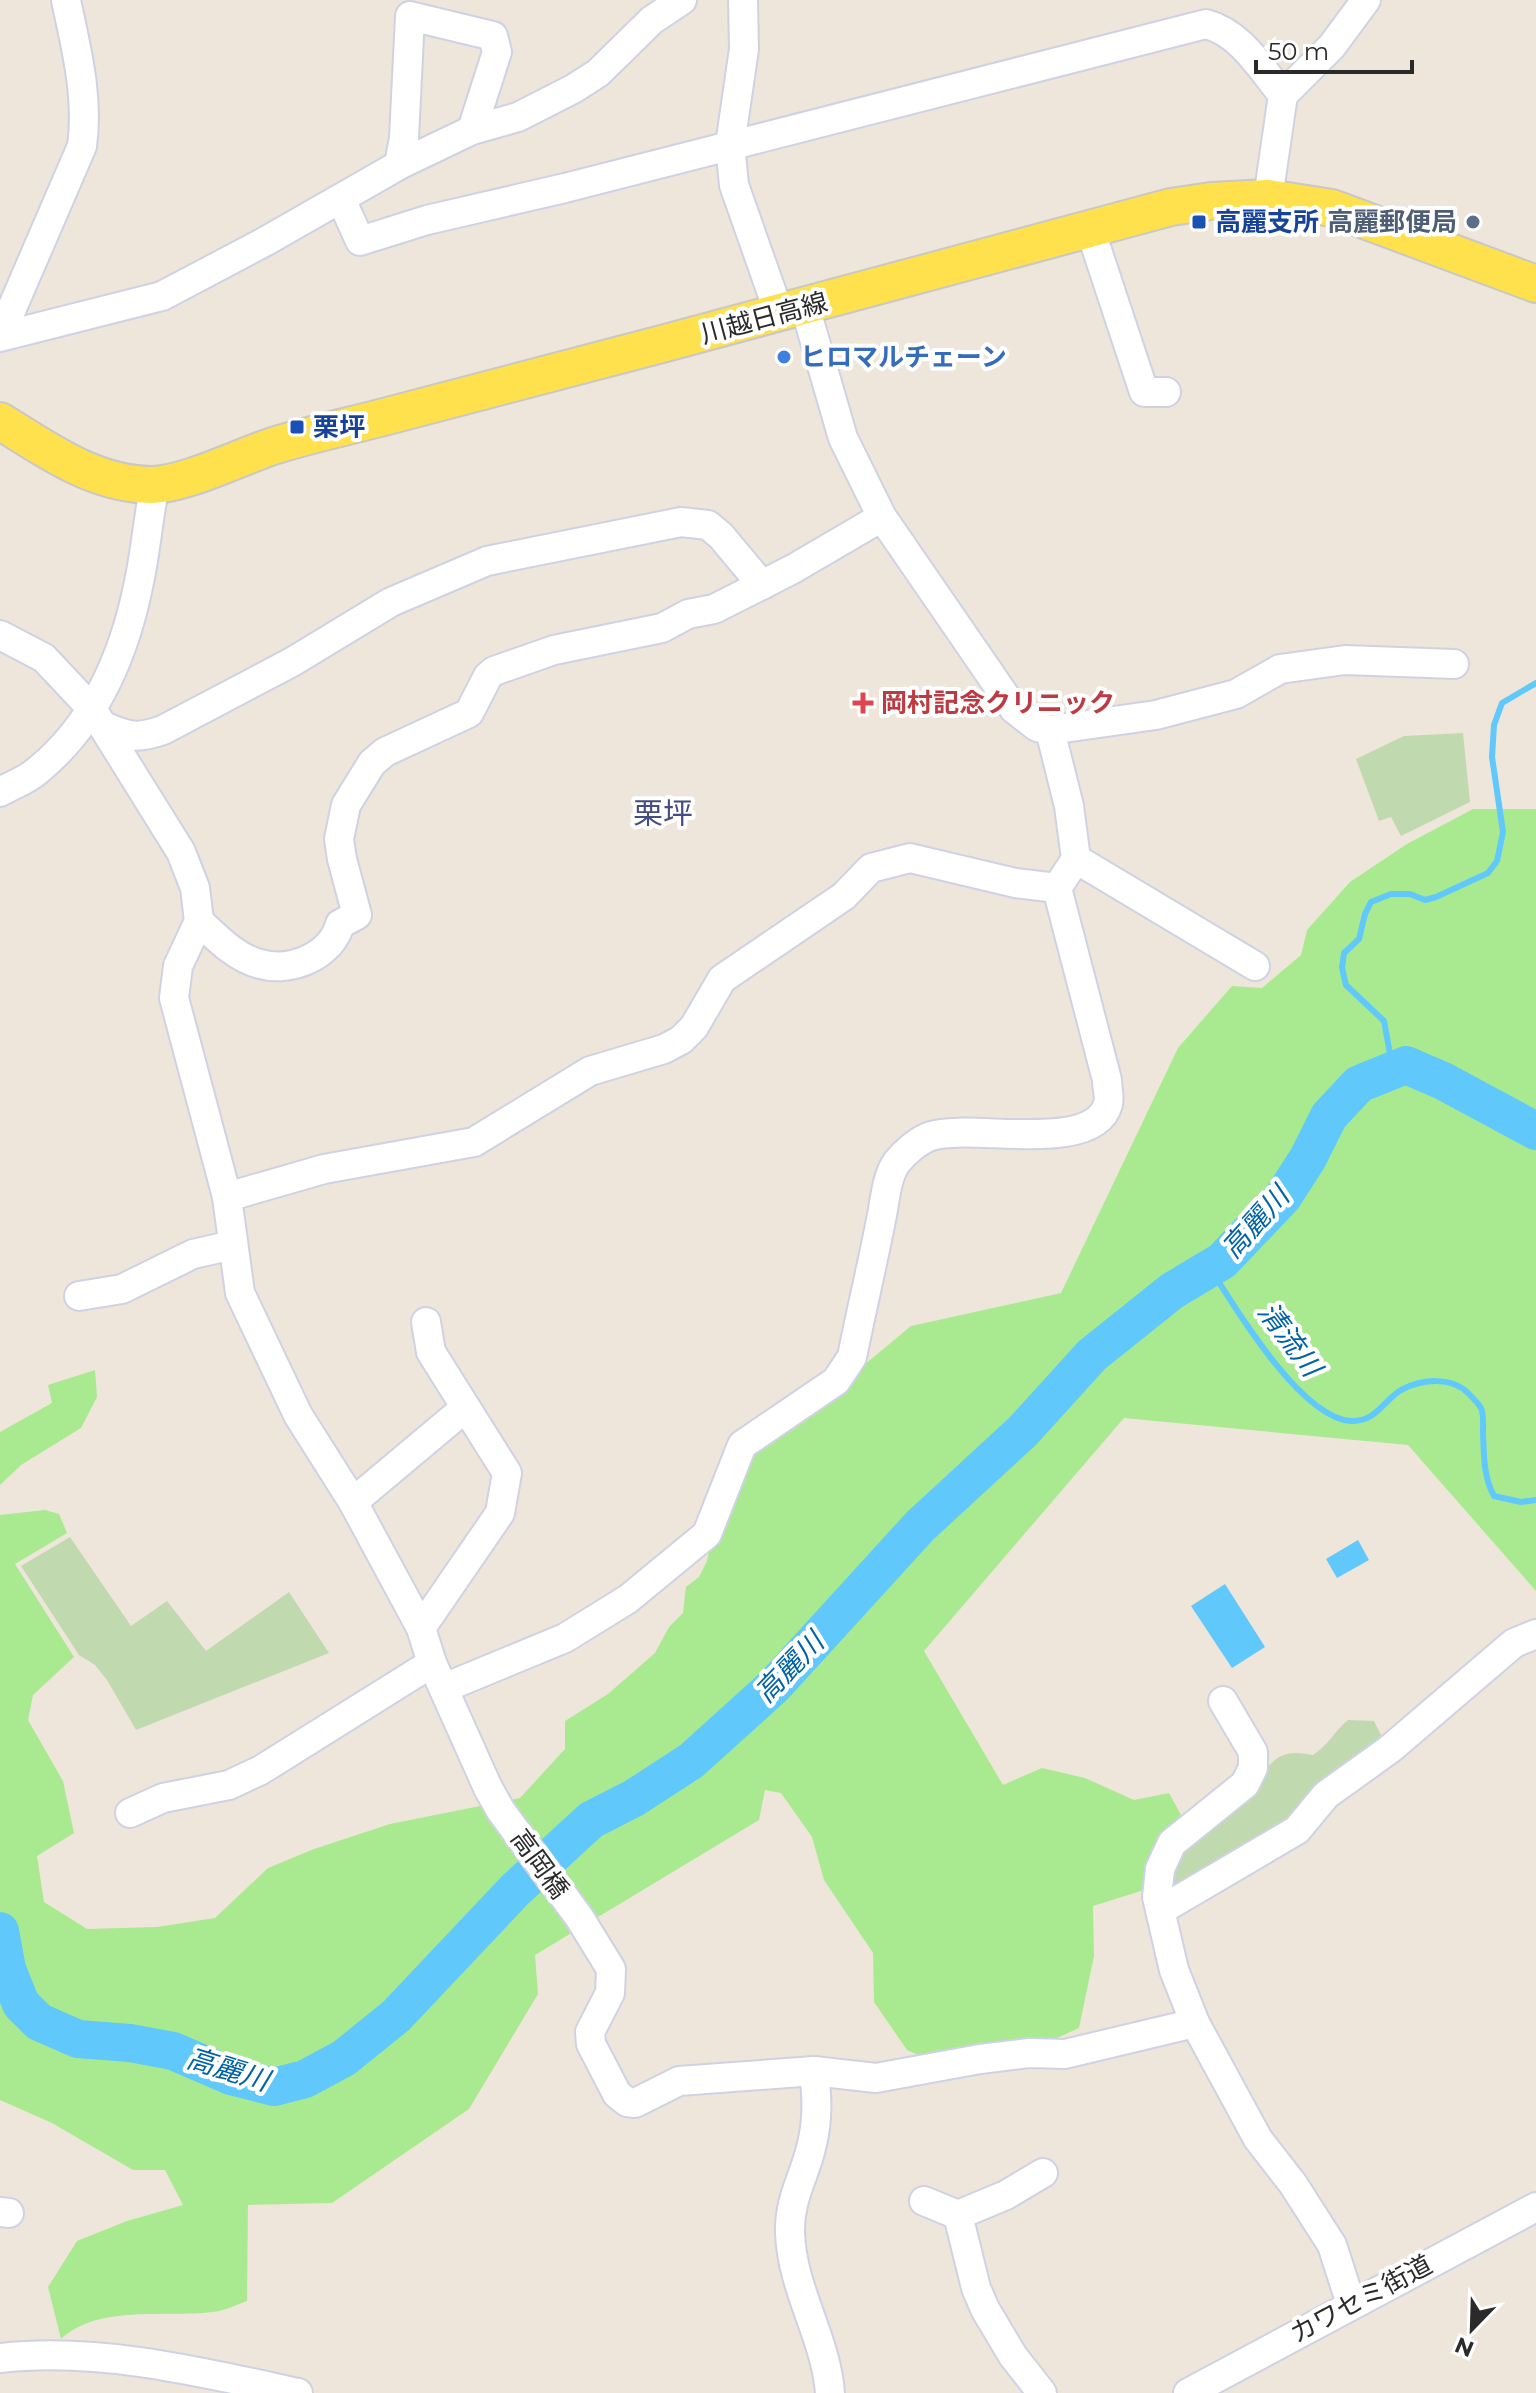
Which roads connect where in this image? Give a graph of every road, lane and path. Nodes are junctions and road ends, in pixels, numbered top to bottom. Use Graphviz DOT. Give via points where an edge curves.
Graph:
graph roads {
  1 [pos="66,0"];
  2 [pos="682,0"];
  3 [pos="743,0"];
  4 [pos="1366,0"];
  5 [pos="1283,95"];
  6 [pos="472,130"];
  7 [pos="730,145"];
  8 [pos="399,165"];
  9 [pos="1268,198"];
  10 [pos="341,199"];
  11 [pos="1090,229"];
  12 [pos="1536,284"];
  13 [pos="792,310"];
  14 [pos="0,336"];
  15 [pos="1166,392"];
  16 [pos="0,421"];
  17 [pos="155,485"];
  18 [pos="882,517"];
  19 [pos="762,585"];
  20 [pos="0,635"];
  21 [pos="1454,664"];
  22 [pos="98,717"];
  23 [pos="1050,730"];
  24 [pos="0,792"];
  25 [pos="1076,859"];
  26 [pos="1057,888"];
  27 [pos="199,921"];
  28 [pos="1255,966"];
  29 [pos="227,1197"];
  30 [pos="233,1245"];
  31 [pos="79,1296"];
  32 [pos="426,1322"];
  33 [pos="464,1409"];
  34 [pos="353,1502"];
  35 [pos="421,1628"];
  36 [pos="1536,1634"];
  37 [pos="432,1663"];
  38 [pos="444,1688"];
  39 [pos="1223,1701"];
  40 [pos="130,1813"];
  41 [pos="1161,1910"];
  42 [pos="1195,2023"];
  43 [pos="814,2071"];
  44 [pos="1043,2173"];
  45 [pos="924,2201"];
  46 [pos="1536,2207"];
  47 [pos="958,2215"];
  48 [pos="1351,2304"];
  49 [pos="0,2358"];
  50 [pos="298,2393"];
  51 [pos="830,2393"];
  52 [pos="1042,2393"];
  53 [pos="1188,2393"];
  1 -- 14 [label="street" via="86,117 82,146"];
  2 -- 6 [label="street" via="573,89 518,117"];
  3 -- 7 [label="street" via="744,49"];
  4 -- 5 [label="street" via="1332,46"];
  5 -- 7 [label="street" via="1236,39 1206,24"];
  5 -- 9 [label="street"];
  6 -- 8 [label="street"];
  6 -- 8 [label="street" via="497,52 493,36 410,16"];
  7 -- 10 [label="street" via="360,241"];
  7 -- 13 [label="street" via="734,185"];
  8 -- 10 [label="street"];
  9 -- 11 [label="main road, 川越日高線" via="1171,207"];
  9 -- 12 [label="main road, 川越日高線" via="1332,208"];
  10 -- 14 [label="street" via="162,296"];
  11 -- 13 [label="main road, 川越日高線"];
  11 -- 15 [label="street" via="1144,392"];
  13 -- 17 [label="main road, 川越日高線" via="275,446"];
  13 -- 18 [label="street" via="843,438"];
  16 -- 17 [label="main road, 川越日高線" via="101,477"];
  17 -- 22 [label="street" via="139,583"];
  18 -- 19 [label="street"];
  18 -- 23 [label="street" via="1014,709"];
  19 -- 22 [label="street" via="708,525 681,522 487,561 391,602 292,662 144,737 124,735"];
  19 -- 27 [label="street" via="662,628 554,650 494,671 469,713 385,752 372,763 341,822 342,859 357,915 340,924 328,948 283,966 261,965 239,955"];
  20 -- 22 [label="street" via="44,658"];
  21 -- 23 [label="street" via="1345,660 1280,669 1236,694 1156,715"];
  22 -- 24 [label="street" via="36,772"];
  22 -- 27 [label="street" via="181,852 195,888"];
  23 -- 25 [label="street"];
  25 -- 26 [label="street"];
  25 -- 28 [label="street"];
  26 -- 29 [label="street" via="910,858 871,868 844,896 722,979 694,1027 673,1045 590,1071 474,1142 324,1169"];
  26 -- 38 [label="street" via="1107,1080 1108,1105 1085,1129 1058,1134 956,1133 931,1136 909,1149 895,1164 887,1192 852,1357 836,1381 742,1445 707,1534 628,1599 565,1638"];
  27 -- 29 [label="street, 高岡橋" via="178,966 174,998"];
  29 -- 30 [label="street, 高岡橋"];
  30 -- 31 [label="street" via="193,1254 122,1289"];
  30 -- 34 [label="street, 高岡橋" via="240,1293 283,1387"];
  32 -- 33 [label="street" via="431,1352"];
  33 -- 34 [label="street"];
  33 -- 35 [label="street" via="507,1473 505,1491 500,1513"];
  34 -- 35 [label="street, 高岡橋"];
  35 -- 37 [label="street, 高岡橋"];
  36 -- 41 [label="street" via="1514,1643 1390,1749 1326,1795 1297,1830"];
  37 -- 38 [label="street, 高岡橋"];
  37 -- 40 [label="street" via="261,1770 229,1785 163,1798"];
  38 -- 43 [label="street, 高岡橋" via="501,1811 611,1969 610,1993 590,2032 617,2094 635,2103 679,2081"];
  39 -- 41 [label="street" via="1253,1752 1253,1768 1245,1784 1172,1843 1160,1869"];
  41 -- 42 [label="street" via="1174,1970"];
  42 -- 43 [label="street" via="1065,2054 1029,2053 876,2078"];
  42 -- 48 [label="street" via="1258,2139 1332,2245"];
  43 -- 51 [label="street" via="818,2107 791,2209 790,2234 796,2277 829,2374"];
  44 -- 47 [label="street"];
  45 -- 47 [label="street"];
  46 -- 48 [label="street, カワセミ街道"];
  47 -- 52 [label="street" via="985,2309"];
  48 -- 53 [label="street, カワセミ街道"];
  49 -- 50 [label="street" via="105,2358"];
}
